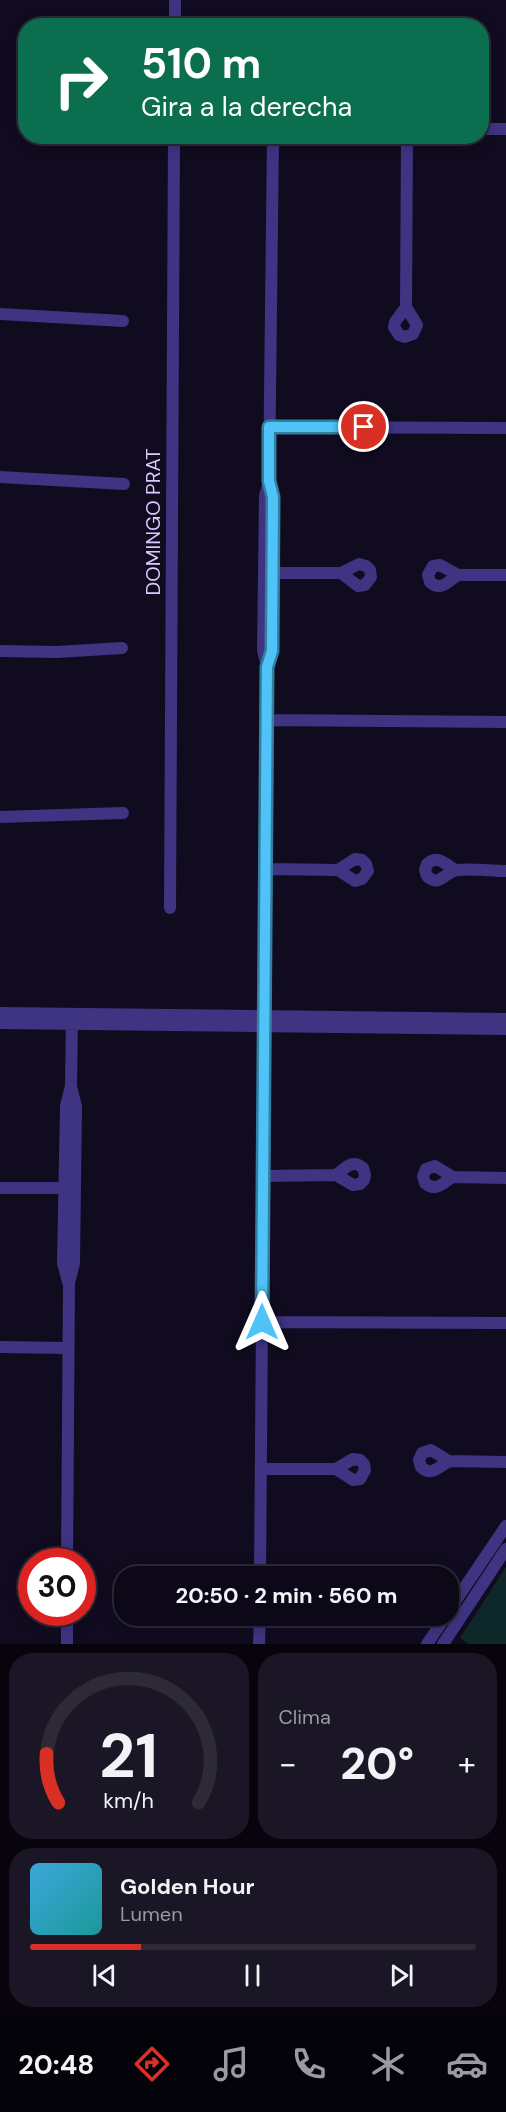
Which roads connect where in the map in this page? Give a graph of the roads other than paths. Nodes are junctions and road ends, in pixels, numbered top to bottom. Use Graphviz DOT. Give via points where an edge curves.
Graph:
graph roads {
  1 [pos="175,0"];
  2 [pos="175,18"];
  3 [pos="489,129"];
  4 [pos="506,129"];
  5 [pos="174,144"];
  6 [pos="273,144"];
  7 [pos="407,144"];
  8 [pos="406,307"];
  9 [pos="0,314"];
  10 [pos="123,321"];
  11 [pos="269,427"];
  12 [pos="506,428"];
  13 [pos="0,477"];
  14 [pos="124,484"];
  15 [pos="268,573"];
  16 [pos="341,573"];
  17 [pos="458,575"];
  18 [pos="506,575"];
  19 [pos="122,648"];
  20 [pos="0,651"];
  21 [pos="267,720"];
  22 [pos="506,722"];
  23 [pos="123,813"];
  24 [pos="0,817"];
  25 [pos="267,869"];
  26 [pos="338,870"];
  27 [pos="455,870"];
  28 [pos="506,871"];
  29 [pos="170,908"];
  30 [pos="0,1012"];
  31 [pos="72,1019"];
  32 [pos="506,1019"];
  33 [pos="266,1021"];
  34 [pos="0,1023"];
  35 [pos="506,1029"];
  36 [pos="336,1175"];
  37 [pos="264,1176"];
  38 [pos="453,1177"];
  39 [pos="506,1178"];
  40 [pos="0,1188"];
  41 [pos="70,1188"];
  42 [pos="262,1322"];
  43 [pos="506,1323"];
  44 [pos="0,1347"];
  45 [pos="68,1348"];
  46 [pos="449,1461"];
  47 [pos="506,1462"];
  48 [pos="262,1469"];
  49 [pos="336,1469"];
  50 [pos="506,1526"];
  51 [pos="67,1548"];
  52 [pos="506,1549"];
  53 [pos="260,1566"];
  54 [pos="459,1596"];
  55 [pos="67,1626"];
  56 [pos="260,1626"];
  57 [pos="439,1626"];
  58 [pos="67,1644"];
  59 [pos="259,1644"];
  60 [pos="427,1644"];
  61 [pos="443,1644"];
  1 -- 2 [label="street"];
  3 -- 4 [label="street"];
  5 -- 29 [label="street, DOMINGO PRAT"];
  6 -- 11 [label="street"];
  7 -- 8 [label="street"];
  9 -- 10 [label="street"];
  11 -- 12 [label="street"];
  11 -- 15 [label="street" via="269,481 273,497"];
  13 -- 14 [label="street"];
  15 -- 16 [label="street"];
  15 -- 21 [label="street" via="272,651 267,667"];
  17 -- 18 [label="street"];
  19 -- 20 [label="street"];
  21 -- 22 [label="street"];
  21 -- 25 [label="street"];
  23 -- 24 [label="street"];
  25 -- 26 [label="street"];
  25 -- 33 [label="street"];
  27 -- 28 [label="street"];
  30 -- 31 [label="street"];
  31 -- 33 [label="street"];
  31 -- 34 [label="street"];
  31 -- 41 [label="street" via="71,1086 76,1107"];
  32 -- 33 [label="street"];
  33 -- 35 [label="street"];
  33 -- 37 [label="street"];
  36 -- 37 [label="street"];
  37 -- 42 [label="street"];
  38 -- 39 [label="street"];
  40 -- 41 [label="street"];
  41 -- 45 [label="street" via="74,1263 69,1283"];
  42 -- 43 [label="street"];
  42 -- 48 [label="street"];
  44 -- 45 [label="street"];
  45 -- 51 [label="street"];
  46 -- 47 [label="street"];
  48 -- 49 [label="street"];
  48 -- 53 [label="street"];
  50 -- 54 [label="street"];
  52 -- 61 [label="street"];
  55 -- 58 [label="street"];
  56 -- 59 [label="street"];
  57 -- 60 [label="street"];
}
